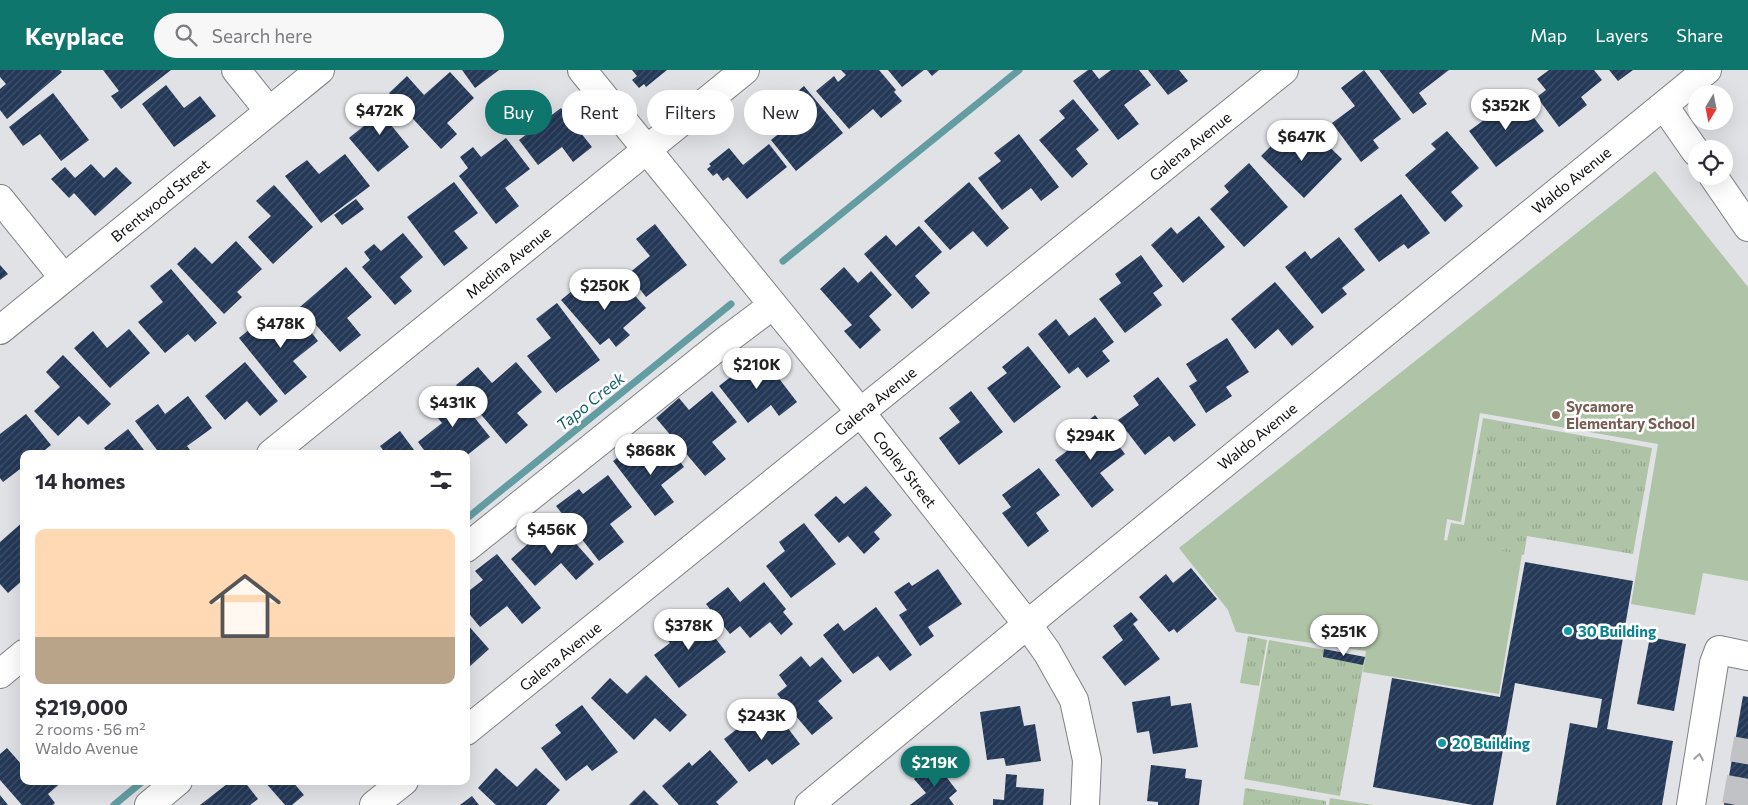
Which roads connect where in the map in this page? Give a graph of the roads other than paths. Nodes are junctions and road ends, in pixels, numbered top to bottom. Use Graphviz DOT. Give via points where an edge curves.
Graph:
graph roads {
  1 [pos="236,70"];
  2 [pos="320,70"];
  3 [pos="582,70"];
  4 [pos="745,70"];
  5 [pos="1284,70"];
  6 [pos="1707,70"];
  7 [pos="1664,106"];
  8 [pos="269,111"];
  9 [pos="1688,140"];
  10 [pos="646,150"];
  11 [pos="1719,185"];
  12 [pos="0,199"];
  13 [pos="1748,226"];
  14 [pos="64,278"];
  15 [pos="772,306"];
  16 [pos="0,330"];
  17 [pos="861,413"];
  18 [pos="276,450"];
  19 [pos="470,545"];
  20 [pos="1027,624"];
  21 [pos="1748,656"];
  22 [pos="20,657"];
  23 [pos="0,674"];
  24 [pos="470,728"];
  25 [pos="173,785"];
  26 [pos="399,785"];
  27 [pos="149,805"];
  28 [pos="374,805"];
  29 [pos="809,805"];
  30 [pos="1085,805"];
  31 [pos="1691,805"];
  1 -- 8 [label="street"];
  2 -- 8 [label="street, Brentwood Street"];
  3 -- 10 [label="street, Copley Street"];
  4 -- 10 [label="street, Medina Avenue"];
  5 -- 17 [label="street, Galena Avenue"];
  6 -- 7 [label="street, Waldo Avenue"];
  7 -- 9 [label="street"];
  7 -- 20 [label="street, Waldo Avenue"];
  8 -- 14 [label="street, Brentwood Street"];
  10 -- 15 [label="street, Copley Street"];
  10 -- 18 [label="street, Medina Avenue"];
  11 -- 13 [label="street"];
  12 -- 14 [label="street"];
  14 -- 16 [label="street, Brentwood Street"];
  15 -- 17 [label="street, Copley Street"];
  15 -- 19 [label="street"];
  17 -- 20 [label="street, Copley Street"];
  17 -- 24 [label="street, Galena Avenue"];
  20 -- 29 [label="street, Waldo Avenue"];
  20 -- 30 [label="street, Copley Street" via="1048,652 1074,700 1087,760"];
  31 -- 21 [label="street, one-way" via="1714,663 1719,650"];
  22 -- 23 [label="street"];
  25 -- 27 [label="street"];
  26 -- 28 [label="street"];
}
